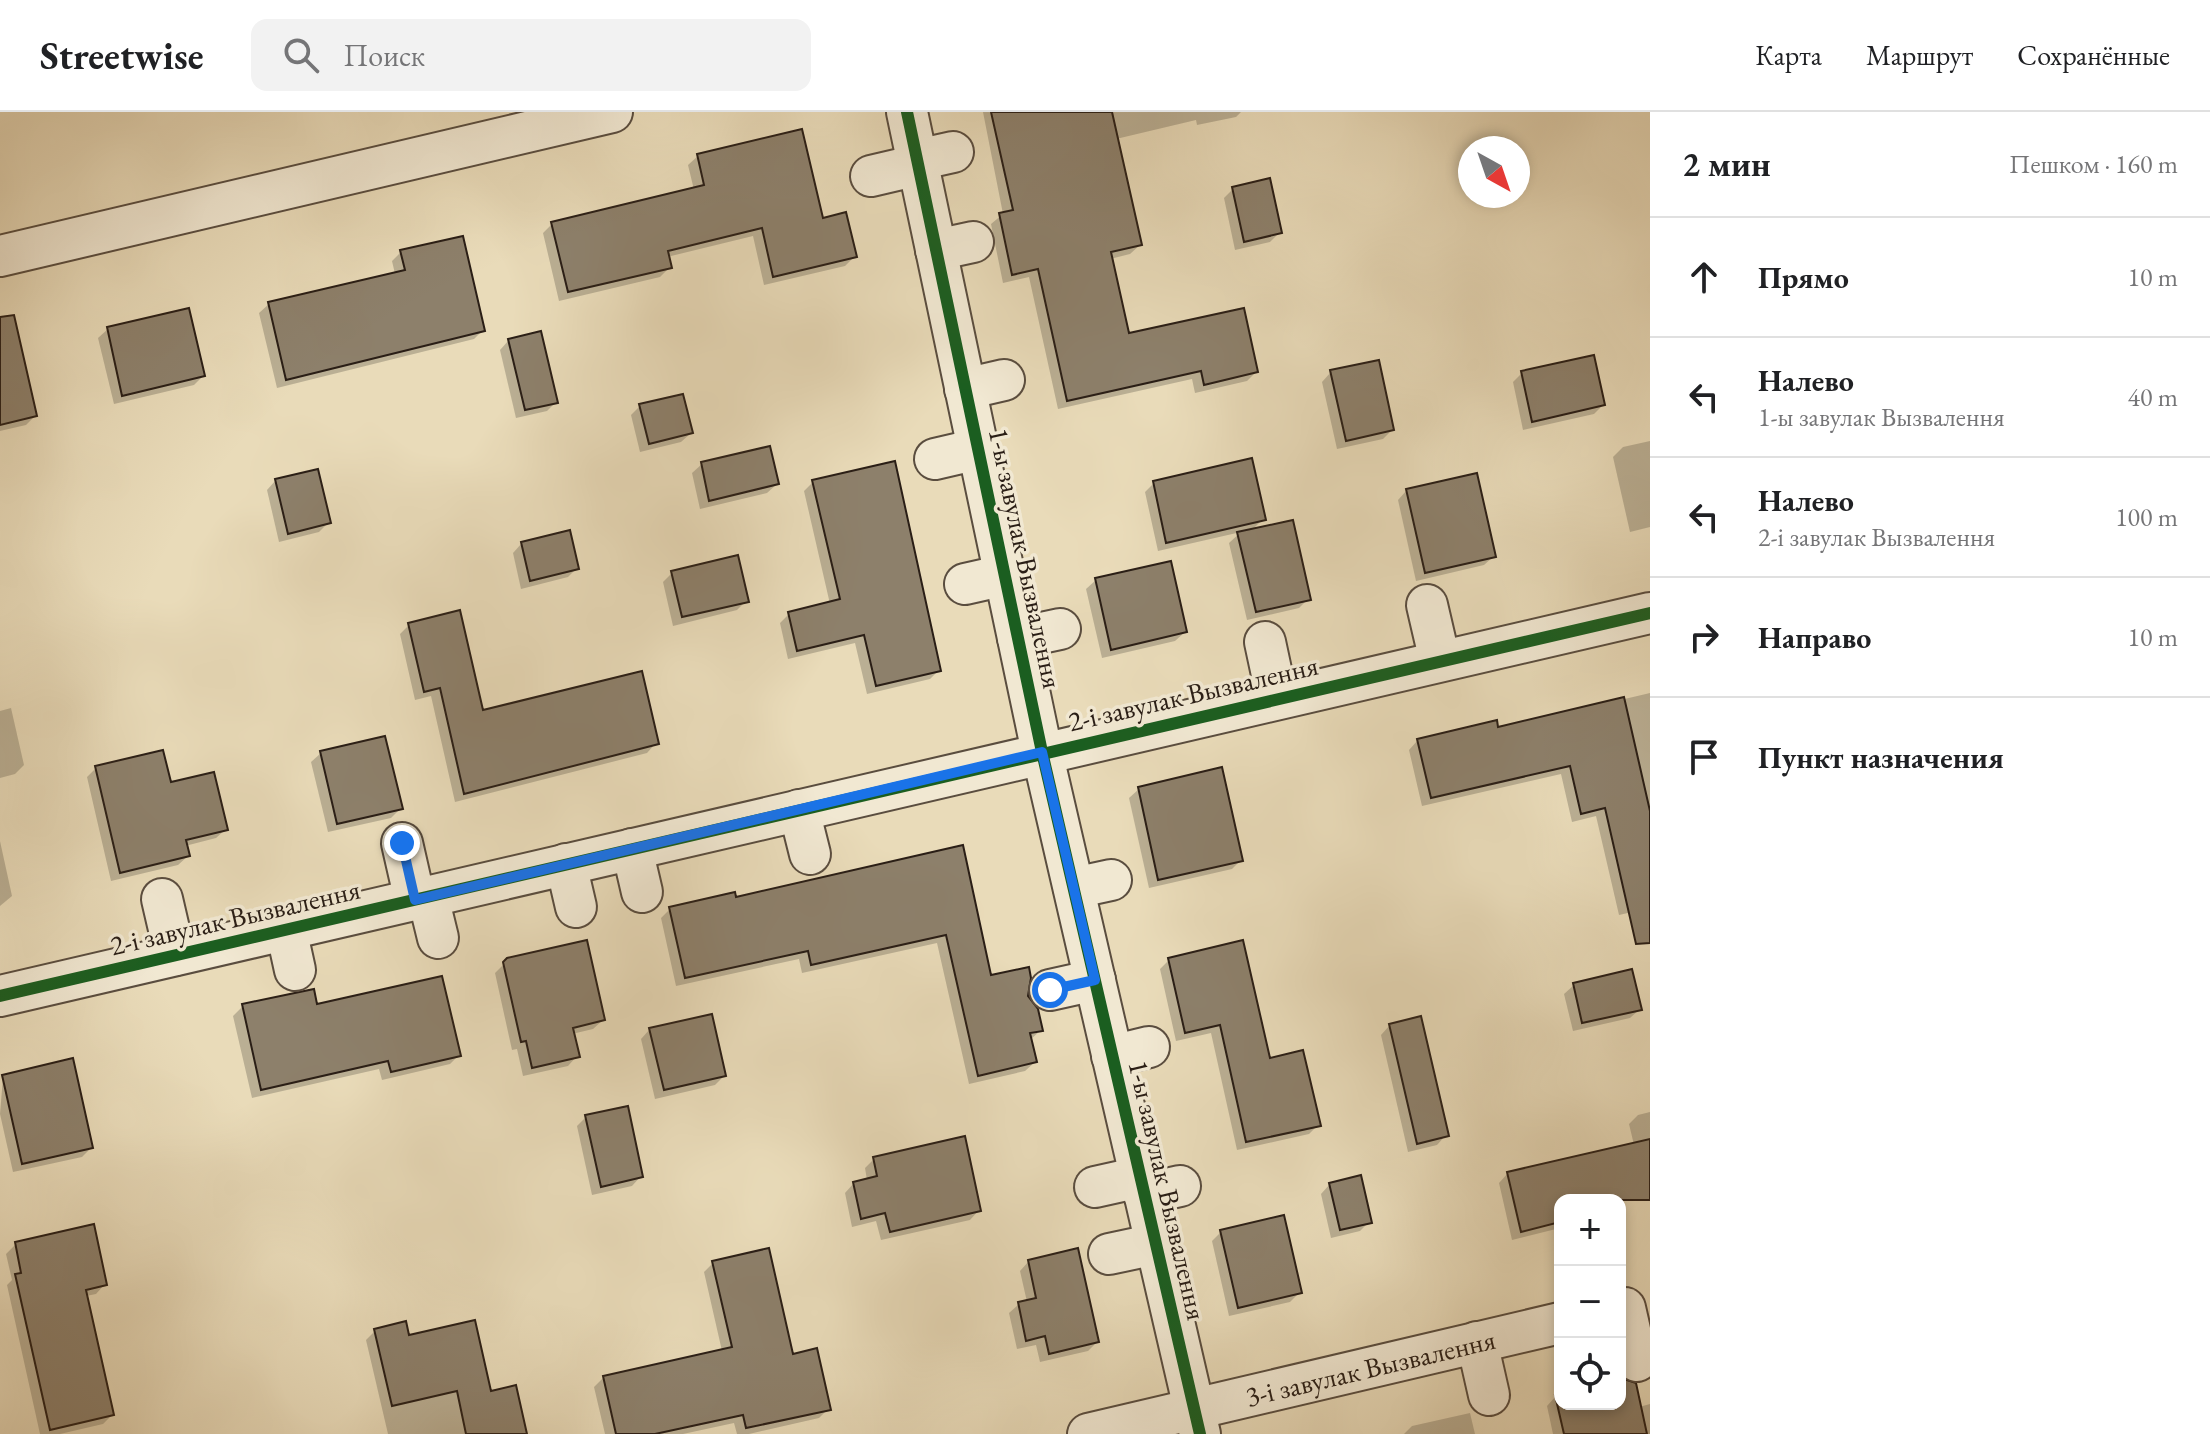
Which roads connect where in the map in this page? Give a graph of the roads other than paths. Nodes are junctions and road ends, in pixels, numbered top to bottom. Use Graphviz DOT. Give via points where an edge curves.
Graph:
graph roads {
  1 [pos="612,112"];
  2 [pos="907,112"];
  3 [pos="929,159"];
  4 [pos="871,176"];
  5 [pos="0,256"];
  6 [pos="1004,380"];
  7 [pos="965,389"];
  8 [pos="978,449"];
  9 [pos="935,459"];
  10 [pos="1005,575"];
  11 [pos="965,584"];
  12 [pos="1427,605"];
  13 [pos="1649,617"];
  14 [pos="1060,629"];
  15 [pos="1018,638"];
  16 [pos="1265,642"];
  17 [pos="1440,661"];
  18 [pos="1277,698"];
  19 [pos="1042,752"];
  20 [pos="799,810"];
  21 [pos="402,843"];
  22 [pos="632,849"];
  23 [pos="810,854"];
  24 [pos="566,864"];
  25 [pos="642,892"];
  26 [pos="162,899"];
  27 [pos="421,899"];
  28 [pos="576,907"];
  29 [pos="286,929"];
  30 [pos="438,938"];
  31 [pos="175,955"];
  32 [pos="295,970"];
  33 [pos="1095,980"];
  34 [pos="1050,990"];
  35 [pos="0,996"];
  36 [pos="1155,1186"];
  37 [pos="1095,1187"];
  38 [pos="1156,1244"];
  39 [pos="1109,1254"];
  40 [pos="1632,1306"];
  41 [pos="1554,1324"];
  42 [pos="1477,1342"];
  43 [pos="1637,1361"];
  44 [pos="1489,1395"];
  45 [pos="1197,1422"];
  46 [pos="1088,1434"];
  1 -- 5 [label="street" via="548,142 283,205"];
  2 -- 3 [label="street, 1-ы завулак Вызвалення"];
  3 -- 4 [label="street"];
  3 -- 7 [label="street, 1-ы завулак Вызвалення" via="955,246"];
  6 -- 7 [label="street"];
  7 -- 8 [label="street, 1-ы завулак Вызвалення"];
  8 -- 9 [label="street"];
  8 -- 10 [label="street, 1-ы завулак Вызвалення"];
  10 -- 11 [label="street"];
  10 -- 15 [label="street, 1-ы завулак Вызвалення"];
  12 -- 17 [label="street"];
  13 -- 17 [label="street, 2-і завулак Вызвалення"];
  14 -- 15 [label="street"];
  15 -- 19 [label="street, 1-ы завулак Вызвалення"];
  16 -- 18 [label="street"];
  17 -- 18 [label="street, 2-і завулак Вызвалення"];
  18 -- 19 [label="street, 2-і завулак Вызвалення"];
  19 -- 20 [label="street, 2-і завулак Вызвалення"];
  19 -- 33 [label="street, 1-ы завулак Вызвалення" via="1092,884"];
  20 -- 22 [label="street, 2-і завулак Вызвалення"];
  20 -- 23 [label="street"];
  21 -- 27 [label="street"];
  22 -- 24 [label="street, 2-і завулак Вызвалення"];
  22 -- 25 [label="street"];
  24 -- 27 [label="street, 2-і завулак Вызвалення"];
  24 -- 28 [label="street"];
  26 -- 31 [label="street"];
  27 -- 29 [label="street, 2-і завулак Вызвалення"];
  27 -- 30 [label="street"];
  29 -- 31 [label="street, 2-і завулак Вызвалення"];
  29 -- 32 [label="street"];
  31 -- 35 [label="street, 2-і завулак Вызвалення"];
  33 -- 34 [label="street"];
  33 -- 36 [label="street, 1-ы завулак Вызвалення" via="1130,1051"];
  36 -- 37 [label="street"];
  36 -- 38 [label="street, 1-ы завулак Вызвалення"];
  38 -- 39 [label="street"];
  38 -- 45 [label="street, 1-ы завулак Вызвалення"];
  40 -- 43 [label="street"];
  41 -- 42 [label="street, 3-і завулак Вызвалення"];
  42 -- 44 [label="street"];
  42 -- 45 [label="street, 3-і завулак Вызвалення"];
  45 -- 46 [label="street, 3-і завулак Вызвалення"];
}
